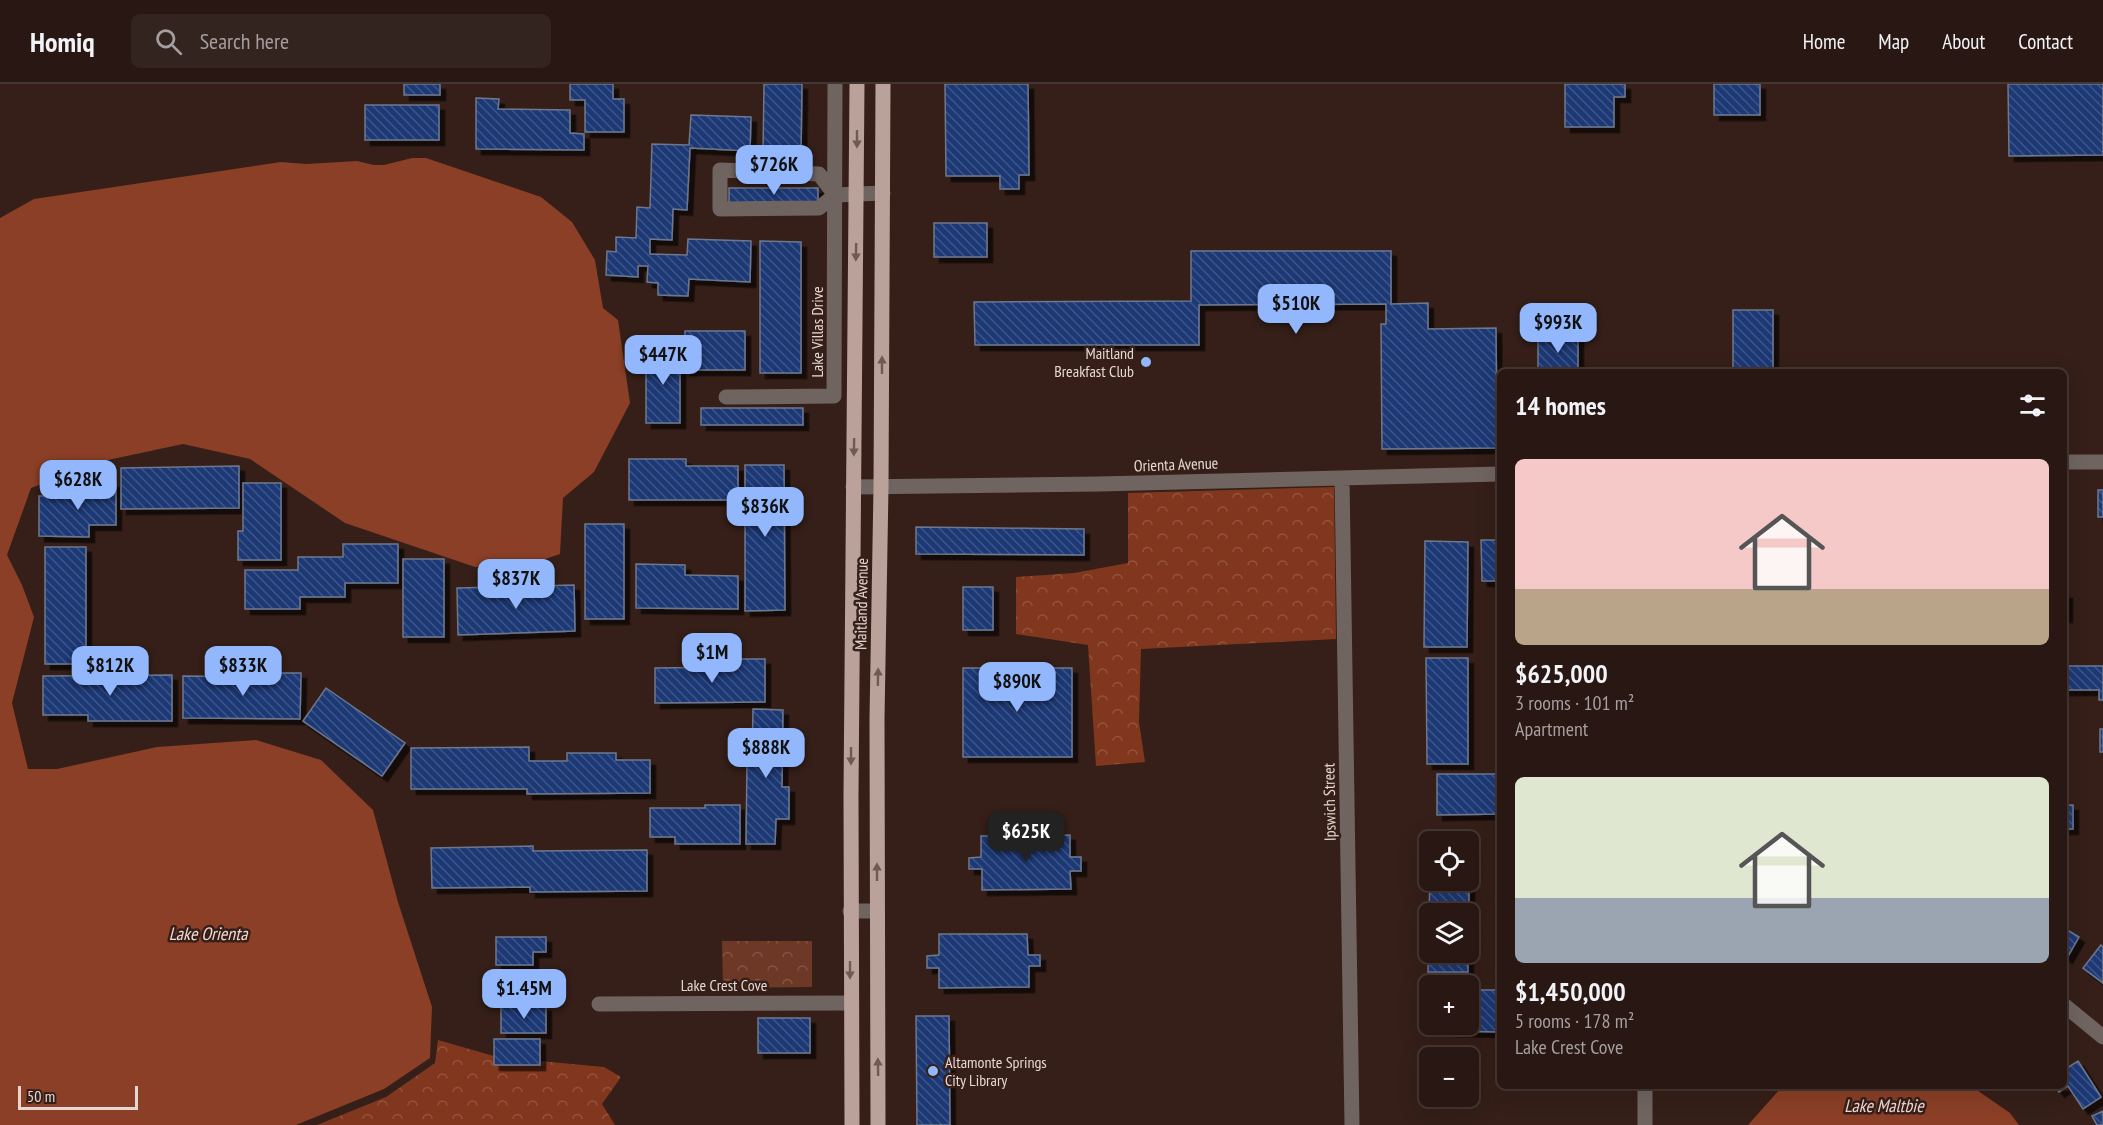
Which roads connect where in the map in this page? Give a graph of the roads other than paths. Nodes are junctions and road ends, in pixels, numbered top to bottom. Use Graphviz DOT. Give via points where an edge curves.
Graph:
graph roads {
  1 [pos="835,84"];
  2 [pos="857,84"];
  3 [pos="883,84"];
  4 [pos="883,192"];
  5 [pos="857,194"];
  6 [pos="835,195"];
  7 [pos="726,397"];
  8 [pos="2067,462"];
  9 [pos="2103,462"];
  10 [pos="1497,474"];
  11 [pos="1342,478"];
  12 [pos="853,487"];
  13 [pos="881,487"];
  14 [pos="850,911"];
  15 [pos="876,911"];
  16 [pos="850,1003"];
  17 [pos="599,1004"];
  18 [pos="2067,1007"];
  19 [pos="2103,1037"];
  20 [pos="1645,1089"];
  21 [pos="852,1125"];
  22 [pos="878,1125"];
  23 [pos="1352,1125"];
  24 [pos="1646,1125"];
  1 -- 6 [label="street, Lake Villas Drive"];
  2 -- 5 [label="main road, Maitland Avenue, one-way"];
  3 -- 4 [label="main road, Maitland Avenue"];
  4 -- 5 [label="street"];
  13 -- 4 [label="main road, Maitland Avenue, one-way"];
  5 -- 6 [label="street"];
  5 -- 12 [label="main road, Maitland Avenue, one-way"];
  6 -- 6 [label="street" via="819,174 720,170 720,209 819,208"];
  6 -- 7 [label="street, Lake Villas Drive" via="834,396"];
  8 -- 9 [label="street"];
  10 -- 11 [label="street, Orienta Avenue"];
  11 -- 13 [label="street, Orienta Avenue"];
  11 -- 23 [label="street, Ipswich Street"];
  12 -- 13 [label="street, Orienta Avenue"];
  12 -- 14 [label="main road, Maitland Avenue, one-way"];
  15 -- 13 [label="main road, Maitland Avenue, one-way"];
  14 -- 15 [label="street"];
  14 -- 16 [label="main road, Maitland Avenue, one-way"];
  22 -- 15 [label="main road, Maitland Avenue, one-way"];
  16 -- 17 [label="street, Lake Crest Cove"];
  16 -- 21 [label="main road, Maitland Avenue"];
  18 -- 19 [label="street"];
  20 -- 24 [label="street"];
}
